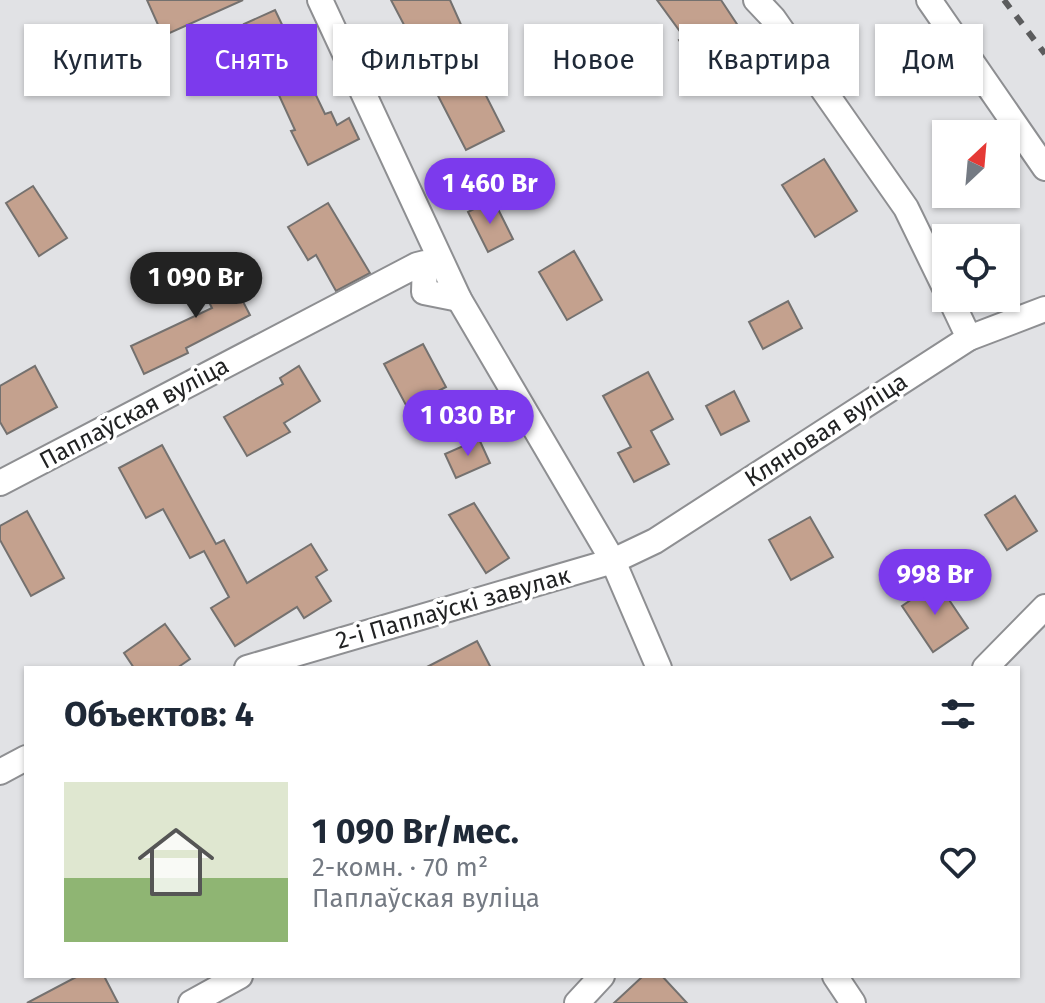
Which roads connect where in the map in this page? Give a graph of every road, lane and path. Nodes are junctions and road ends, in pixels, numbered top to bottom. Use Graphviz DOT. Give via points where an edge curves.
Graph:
graph roads {
  1 [pos="320,0"];
  2 [pos="756,0"];
  3 [pos="929,0"];
  4 [pos="1045,168"];
  5 [pos="932,261"];
  6 [pos="459,299"];
  7 [pos="1045,309"];
  8 [pos="957,312"];
  9 [pos="969,338"];
  10 [pos="0,483"];
  11 [pos="613,561"];
  12 [pos="1045,607"];
  13 [pos="254,666"];
  14 [pos="658,666"];
  15 [pos="987,666"];
  16 [pos="24,759"];
  17 [pos="0,772"];
  18 [pos="236,978"];
  19 [pos="600,978"];
  20 [pos="836,978"];
  21 [pos="191,1003"];
  22 [pos="577,1003"];
  23 [pos="853,1003"];
  1 -- 6 [label="street"];
  2 -- 5 [label="street" via="906,208"];
  3 -- 4 [label="street"];
  6 -- 10 [label="street, Паплаўская вуліца" via="424,292 425,263 417,265"];
  6 -- 11 [label="street"];
  7 -- 9 [label="street, Кляновая вуліца"];
  8 -- 9 [label="street"];
  9 -- 11 [label="street, Кляновая вуліца" via="655,541"];
  11 -- 13 [label="street, 2-і Паплаўскі завулак"];
  11 -- 14 [label="street"];
  12 -- 15 [label="street"];
  16 -- 17 [label="street"];
  18 -- 21 [label="street"];
  19 -- 22 [label="street"];
  20 -- 23 [label="street"];
}
